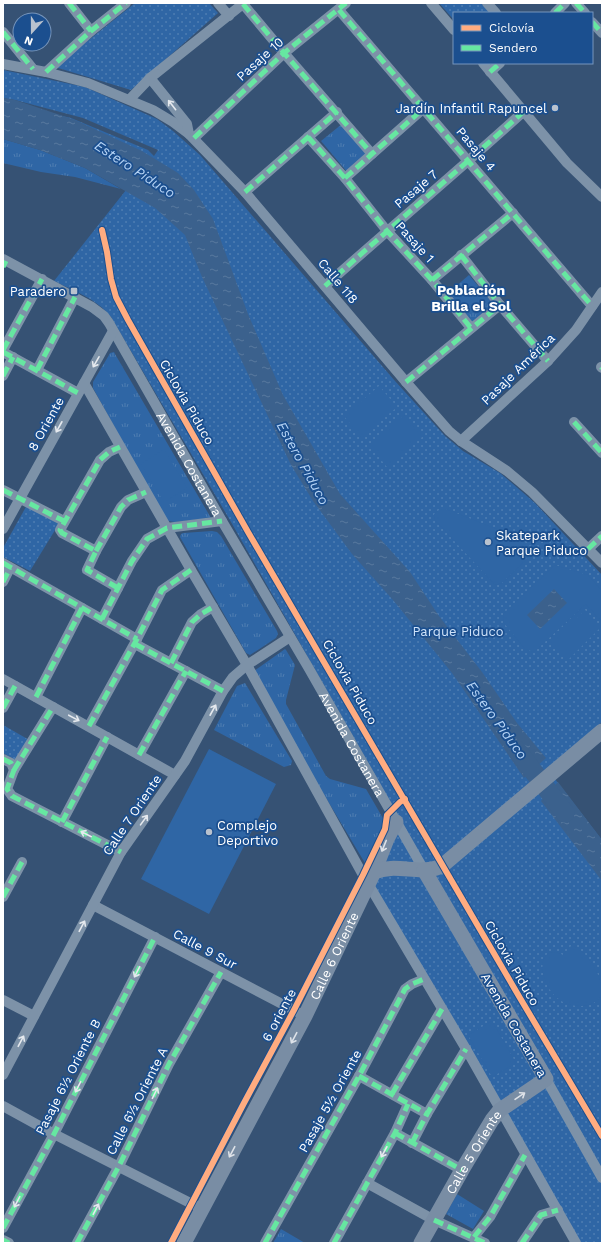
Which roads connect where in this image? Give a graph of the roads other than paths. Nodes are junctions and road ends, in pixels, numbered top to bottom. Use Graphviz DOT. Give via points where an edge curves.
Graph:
graph roads {
  1 [pos="69,3"];
  2 [pos="126,3"];
  3 [pos="218,3"];
  4 [pos="431,3"];
  5 [pos="487,3"];
  6 [pos="565,3"];
  7 [pos="576,3"];
  8 [pos="244,4"];
  9 [pos="342,6"];
  10 [pos="495,12"];
  11 [pos="556,12"];
  12 [pos="584,12"];
  13 [pos="229,16"];
  14 [pos="593,23"];
  15 [pos="453,29"];
  16 [pos="91,31"];
  17 [pos="3,32"];
  18 [pos="602,33"];
  19 [pos="284,53"];
  20 [pos="3,64"];
  21 [pos="484,64"];
  22 [pos="499,64"];
  23 [pos="33,70"];
  24 [pos="46,72"];
  25 [pos="490,72"];
  26 [pos="150,78"];
  27 [pos="130,100"];
  28 [pos="424,108"];
  29 [pos="337,112"];
  30 [pos="523,112"];
  31 [pos="192,136"];
  32 [pos="308,137"];
  33 [pos="372,154"];
  34 [pos="469,161"];
  35 [pos="344,178"];
  36 [pos="245,192"];
  37 [pos="602,197"];
  38 [pos="513,213"];
  39 [pos="387,231"];
  40 [pos="461,255"];
  41 [pos="4,262"];
  42 [pos="42,279"];
  43 [pos="432,280"];
  44 [pos="325,286"];
  45 [pos="602,292"];
  46 [pos="75,298"];
  47 [pos="500,305"];
  48 [pos="592,306"];
  49 [pos="472,328"];
  50 [pos="113,331"];
  51 [pos="3,351"];
  52 [pos="13,357"];
  53 [pos="548,361"];
  54 [pos="37,370"];
  55 [pos="3,376"];
  56 [pos="406,382"];
  57 [pos="84,383"];
  58 [pos="78,393"];
  59 [pos="574,422"];
  60 [pos="461,441"];
  61 [pos="120,447"];
  62 [pos="602,453"];
  63 [pos="3,490"];
  64 [pos="146,492"];
  65 [pos="20,498"];
  66 [pos="222,521"];
  67 [pos="62,526"];
  68 [pos="167,528"];
  69 [pos="3,529"];
  70 [pos="602,536"];
  71 [pos="588,549"];
  72 [pos="96,551"];
  73 [pos="602,564"];
  74 [pos="6,566"];
  75 [pos="191,570"];
  76 [pos="3,582"];
  77 [pos="118,588"];
  78 [pos="213,607"];
  79 [pos="82,608"];
  80 [pos="102,619"];
  81 [pos="290,637"];
  82 [pos="136,641"];
  83 [pos="171,663"];
  84 [pos="247,665"];
  85 [pos="186,671"];
  86 [pos="3,679"];
  87 [pos="15,686"];
  88 [pos="223,691"];
  89 [pos="36,697"];
  90 [pos="53,707"];
  91 [pos="3,708"];
  92 [pos="89,726"];
  93 [pos="602,731"];
  94 [pos="107,737"];
  95 [pos="139,755"];
  96 [pos="3,759"];
  97 [pos="14,770"];
  98 [pos="176,775"];
  99 [pos="62,822"];
  100 [pos="396,822"];
  101 [pos="121,852"];
  102 [pos="22,862"];
  103 [pos="424,870"];
  104 [pos="371,878"];
  105 [pos="3,897"];
  106 [pos="93,905"];
  107 [pos="156,937"];
  108 [pos="221,972"];
  109 [pos="424,979"];
  110 [pos="3,1000"];
  111 [pos="442,1009"];
  112 [pos="34,1016"];
  113 [pos="305,1016"];
  114 [pos="466,1049"];
  115 [pos="3,1075"];
  116 [pos="359,1076"];
  117 [pos="546,1079"];
  118 [pos="392,1094"];
  119 [pos="408,1104"];
  120 [pos="3,1106"];
  121 [pos="500,1110"];
  122 [pos="427,1114"];
  123 [pos="395,1133"];
  124 [pos="54,1134"];
  125 [pos="412,1143"];
  126 [pos="525,1155"];
  127 [pos="119,1166"];
  128 [pos="462,1170"];
  129 [pos="602,1178"];
  130 [pos="367,1183"];
  131 [pos="202,1209"];
  132 [pos="558,1210"];
  133 [pos="434,1220"];
  134 [pos="3,1228"];
  135 [pos="474,1237"];
  136 [pos="3,1240"];
  137 [pos="9,1243"];
  138 [pos="77,1243"];
  139 [pos="184,1243"];
  140 [pos="265,1243"];
  141 [pos="334,1243"];
  142 [pos="421,1243"];
  143 [pos="485,1243"];
  144 [pos="522,1243"];
  145 [pos="576,1243"];
  1 -- 16 [label="street"];
  2 -- 16 [label="street"];
  3 -- 13 [label="street"];
  4 -- 15 [label="street"];
  5 -- 10 [label="street"];
  6 -- 11 [label="street"];
  7 -- 12 [label="street"];
  8 -- 13 [label="street"];
  8 -- 19 [label="street"];
  9 -- 19 [label="street, Pasaje 10"];
  9 -- 28 [label="street, Pasaje 4"];
  13 -- 26 [label="street"];
  14 -- 18 [label="street"];
  16 -- 24 [label="street"];
  17 -- 23 [label="street"];
  19 -- 29 [label="street"];
  19 -- 31 [label="street, Pasaje 10"];
  20 -- 23 [label="street"];
  21 -- 25 [label="street"];
  22 -- 25 [label="street"];
  23 -- 24 [label="street"];
  24 -- 27 [label="street" via="88,83"];
  25 -- 30 [label="street"];
  26 -- 27 [label="street"];
  31 -- 26 [label="street, Calle 118, one-way" via="187,124"];
  27 -- 31 [label="street" via="167,118"];
  28 -- 33 [label="street"];
  28 -- 34 [label="street, Pasaje 4"];
  29 -- 32 [label="street"];
  29 -- 33 [label="street"];
  30 -- 34 [label="street, Pasaje 7"];
  30 -- 37 [label="street" via="567,163"];
  31 -- 36 [label="street, Calle 118"];
  32 -- 35 [label="street, Pasaje 1"];
  32 -- 36 [label="street"];
  33 -- 35 [label="street"];
  34 -- 38 [label="street, Pasaje 4"];
  34 -- 39 [label="street, Pasaje 7"];
  35 -- 39 [label="street, Pasaje 1"];
  36 -- 44 [label="street, Calle 118"];
  38 -- 40 [label="street"];
  38 -- 48 [label="street, Pasaje 4"];
  39 -- 43 [label="street, Pasaje 1"];
  39 -- 44 [label="street, Pasaje 7"];
  40 -- 43 [label="street"];
  40 -- 47 [label="street"];
  41 -- 42 [label="street, Avenida Costanera"];
  42 -- 46 [label="street, Avenida Costanera"];
  42 -- 51 [label="street"];
  43 -- 49 [label="street, Pasaje 1"];
  44 -- 56 [label="street, Calle 118"];
  45 -- 48 [label="street, Pasaje América"];
  46 -- 50 [label="street, Avenida Costanera" via="99,311"];
  46 -- 54 [label="street"];
  47 -- 49 [label="street"];
  47 -- 53 [label="street"];
  48 -- 53 [label="street, Pasaje América"];
  49 -- 56 [label="street"];
  50 -- 57 [label="street, 8 Oriente, one-way"];
  50 -- 66 [label="street, Avenida Costanera"];
  51 -- 52 [label="street"];
  52 -- 54 [label="street"];
  52 -- 55 [label="street"];
  53 -- 60 [label="street, Pasaje América"];
  54 -- 58 [label="street"];
  56 -- 60 [label="street, Calle 118"];
  57 -- 58 [label="street, 8 Oriente"];
  57 -- 61 [label="street"];
  58 -- 65 [label="street, 8 Oriente, one-way"];
  59 -- 62 [label="street"];
  60 -- 71 [label="street, Calle 118" via="507,471 532,492"];
  61 -- 64 [label="street"];
  61 -- 67 [label="street" via="100,460"];
  63 -- 65 [label="street"];
  64 -- 68 [label="street"];
  64 -- 72 [label="street" via="128,500 121,507"];
  65 -- 67 [label="street"];
  65 -- 69 [label="street, 8 Oriente"];
  66 -- 68 [label="street"];
  66 -- 81 [label="street, Avenida Costanera"];
  67 -- 72 [label="street" via="62,533"];
  68 -- 75 [label="street"];
  68 -- 77 [label="street" via="147,539"];
  70 -- 71 [label="street"];
  71 -- 73 [label="street, Calle 118"];
  72 -- 77 [label="street" via="87,570"];
  74 -- 76 [label="street"];
  74 -- 79 [label="street"];
  75 -- 78 [label="street"];
  75 -- 82 [label="street" via="162,590"];
  77 -- 80 [label="street"];
  78 -- 83 [label="street" via="192,622"];
  78 -- 84 [label="street"];
  79 -- 80 [label="street"];
  79 -- 89 [label="street"];
  80 -- 82 [label="street"];
  81 -- 84 [label="street, Calle 7 Oriente"];
  81 -- 100 [label="street, Avenida Costanera"];
  82 -- 83 [label="street"];
  82 -- 92 [label="street"];
  83 -- 85 [label="street"];
  84 -- 88 [label="street, Calle 7 Oriente" via="233,677"];
  84 -- 104 [label="street"];
  85 -- 88 [label="street"];
  85 -- 95 [label="street"];
  86 -- 87 [label="street"];
  87 -- 89 [label="street"];
  87 -- 91 [label="street"];
  98 -- 88 [label="street, Calle 7 Oriente, one-way"];
  89 -- 90 [label="street"];
  90 -- 92 [label="street, one-way"];
  90 -- 97 [label="street"];
  92 -- 94 [label="street"];
  93 -- 103 [label="main road" via="450,860 436,869"];
  94 -- 95 [label="street"];
  94 -- 99 [label="street"];
  95 -- 98 [label="street"];
  96 -- 97 [label="street" via="11,763"];
  97 -- 99 [label="street" via="7,789 12,796"];
  101 -- 98 [label="street, Calle 7 Oriente, one-way"];
  101 -- 99 [label="street, one-way"];
  100 -- 103 [label="street, Avenida Costanera"];
  100 -- 104 [label="main road, Calle 6 Oriente, one-way"];
  101 -- 106 [label="street, Calle 7 Oriente"];
  102 -- 105 [label="street"];
  103 -- 104 [label="main road" via="388,867"];
  103 -- 117 [label="main road, Avenida Costanera"];
  104 -- 109 [label="street"];
  104 -- 113 [label="main road, Calle 6 Oriente"];
  106 -- 107 [label="street, Calle 9 Sur"];
  112 -- 106 [label="street, Calle 7 Oriente, one-way"];
  107 -- 108 [label="street, Calle 9 Sur"];
  107 -- 124 [label="street, Pasaje 6½ Oriente B, one-way"];
  108 -- 113 [label="street, Calle 9 Sur"];
  127 -- 108 [label="street, Calle 6½ Oriente A, one-way" via="169,1064"];
  109 -- 111 [label="street"];
  109 -- 116 [label="street, Pasaje 5½ Oriente" via="405,989"];
  110 -- 112 [label="street"];
  111 -- 114 [label="street"];
  111 -- 118 [label="street"];
  115 -- 112 [label="street, Calle 7 Oriente, one-way"];
  113 -- 131 [label="main road, Calle 6 Oriente, one-way"];
  114 -- 121 [label="street"];
  114 -- 122 [label="street"];
  116 -- 118 [label="street"];
  116 -- 140 [label="street, Pasaje 5½ Oriente"];
  121 -- 117 [label="main road, Calle 5 Oriente, one-way"];
  117 -- 129 [label="street, Avenida Costanera"];
  118 -- 119 [label="street"];
  119 -- 122 [label="street"];
  119 -- 123 [label="street"];
  120 -- 124 [label="street"];
  121 -- 126 [label="street"];
  121 -- 128 [label="main road, Calle 5 Oriente"];
  122 -- 125 [label="street"];
  123 -- 125 [label="street"];
  123 -- 130 [label="street, one-way"];
  124 -- 127 [label="street"];
  124 -- 134 [label="street, Pasaje 6½ Oriente B, one-way"];
  125 -- 128 [label="street"];
  126 -- 132 [label="street"];
  126 -- 135 [label="street" via="490,1217"];
  127 -- 131 [label="street"];
  138 -- 127 [label="street, Calle 6½ Oriente A, one-way"];
  128 -- 133 [label="main road, Calle 5 Oriente"];
  130 -- 133 [label="street"];
  130 -- 141 [label="street"];
  131 -- 139 [label="main road, Calle 6 Oriente"];
  132 -- 144 [label="street" via="541,1215"];
  132 -- 145 [label="street"];
  133 -- 135 [label="street"];
  133 -- 142 [label="main road, Calle 5 Oriente"];
  135 -- 143 [label="street"];
  136 -- 137 [label="street"];
}
